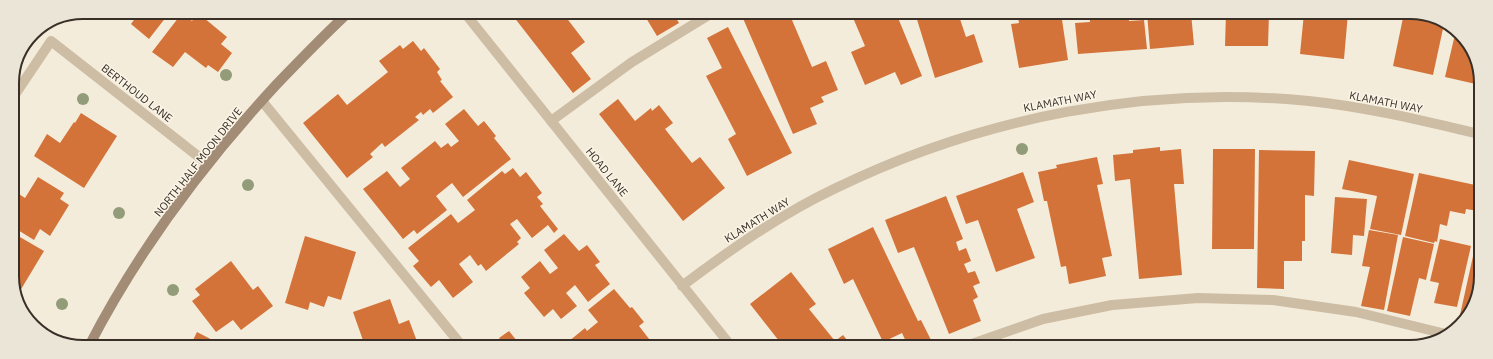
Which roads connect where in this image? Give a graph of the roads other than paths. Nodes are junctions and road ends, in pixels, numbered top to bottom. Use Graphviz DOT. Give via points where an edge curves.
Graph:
graph roads {
  1 [pos="343,19"];
  2 [pos="470,19"];
  3 [pos="702,19"];
  4 [pos="19,89"];
  5 [pos="262,101"];
  6 [pos="551,121"];
  7 [pos="1474,133"];
  8 [pos="208,164"];
  9 [pos="682,286"];
  10 [pos="1439,332"];
  11 [pos="92,340"];
  12 [pos="457,340"];
  13 [pos="726,340"];
  14 [pos="983,340"];
  1 -- 5 [label="street, NORTH HALF MOON DRIVE" via="297,62"];
  2 -- 6 [label="street, HOAD LANE"];
  3 -- 6 [label="street" via="632,62"];
  4 -- 8 [label="street, BERTHOUD LANE" via="51,41"];
  5 -- 8 [label="street, NORTH HALF MOON DRIVE"];
  5 -- 12 [label="street"];
  6 -- 9 [label="street, HOAD LANE"];
  7 -- 9 [label="street, KLAMATH WAY" via="1384,112 1309,101 1234,97 1158,99 1095,106 1036,117 978,132 906,156 834,188 769,225"];
  8 -- 11 [label="street, NORTH HALF MOON DRIVE" via="128,278"];
  9 -- 13 [label="street, HOAD LANE"];
  10 -- 14 [label="street" via="1356,312 1273,300 1198,298 1112,305 1043,319"];
}
